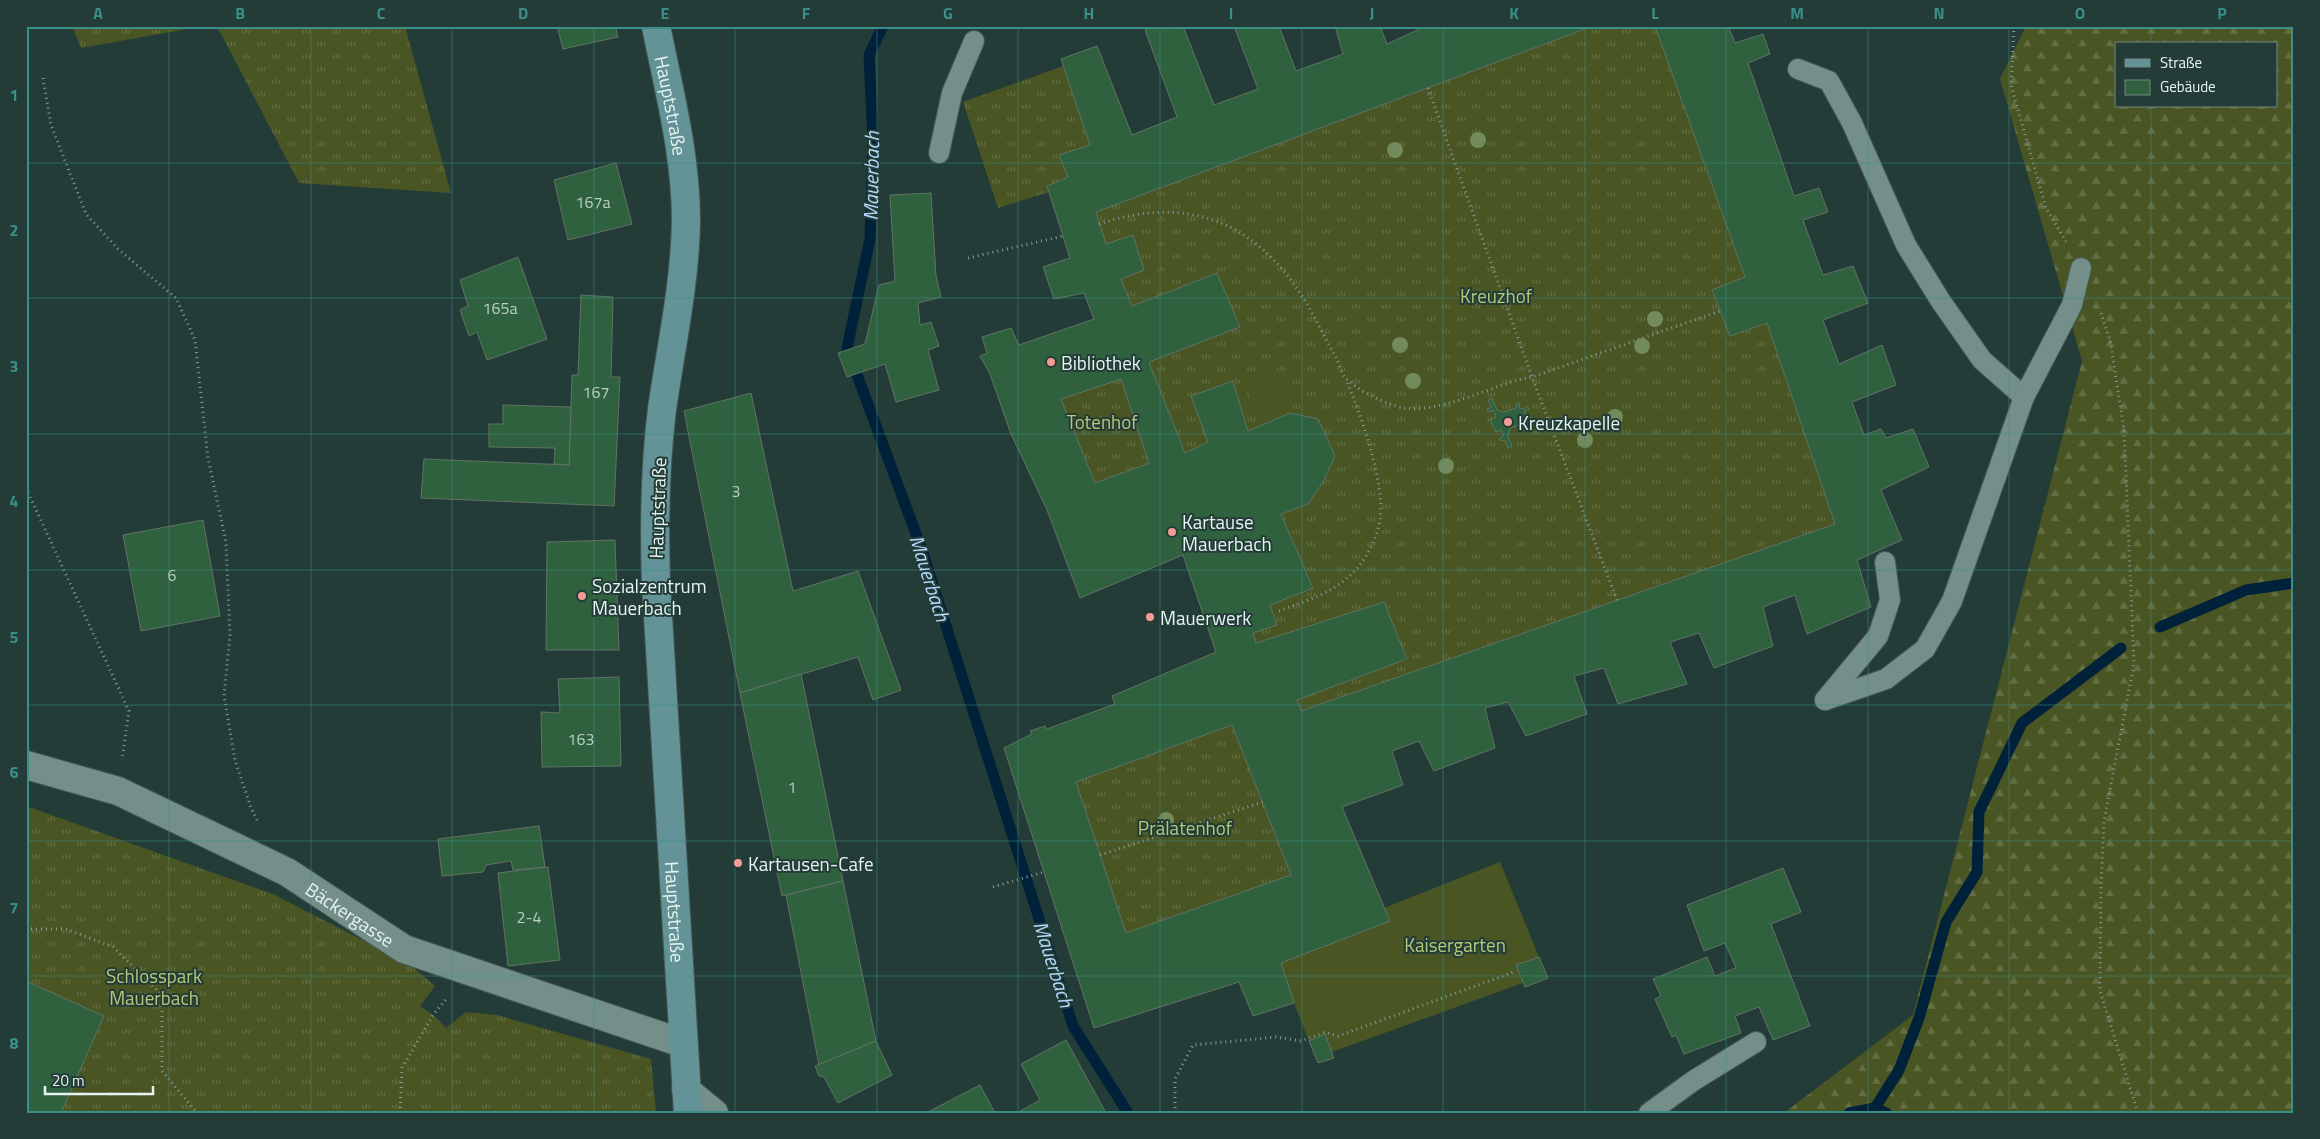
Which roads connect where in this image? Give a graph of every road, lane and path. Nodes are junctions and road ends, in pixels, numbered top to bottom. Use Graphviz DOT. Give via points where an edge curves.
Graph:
graph roads {
  1 [pos="656,26"];
  2 [pos="2014,26"];
  3 [pos="974,41"];
  4 [pos="1798,69"];
  5 [pos="43,78"];
  6 [pos="1428,88"];
  7 [pos="939,153"];
  8 [pos="1099,224"];
  9 [pos="1063,236"];
  10 [pos="968,258"];
  11 [pos="2081,268"];
  12 [pos="1720,312"];
  13 [pos="1532,377"];
  14 [pos="1345,378"];
  15 [pos="2024,397"];
  16 [pos="26,488"];
  17 [pos="1885,562"];
  18 [pos="1617,600"];
  19 [pos="1279,611"];
  20 [pos="26,765"];
  21 [pos="118,791"];
  22 [pos="1263,802"];
  23 [pos="260,824"];
  24 [pos="1100,855"];
  25 [pos="1044,872"];
  26 [pos="993,887"];
  27 [pos="26,929"];
  28 [pos="470,971"];
  29 [pos="1514,972"];
  30 [pos="1756,1042"];
  31 [pos="682,1043"];
  32 [pos="687,1102"];
  33 [pos="196,1113"];
  34 [pos="400,1113"];
  35 [pos="714,1113"];
  36 [pos="1175,1113"];
  37 [pos="1649,1113"];
  38 [pos="2138,1113"];
  1 -- 31 [label="main road, Hauptstraße" via="681,150 686,221 662,412 654,528"];
  2 -- 11 [label="path" via="2011,85 2046,208"];
  3 -- 7 [label="lane" via="952,94"];
  4 -- 15 [label="lane" via="1829,81 1852,123 1906,245 1982,360"];
  5 -- 23 [label="path" via="51,125 86,214 118,249 176,298 195,340 208,458 226,542 230,635 224,696 234,760 250,808"];
  6 -- 13 [label="path"];
  8 -- 14 [label="path" via="1123,216 1159,211 1201,216 1236,230 1270,255 1302,296"];
  9 -- 10 [label="path"];
  11 -- 15 [label="lane" via="2072,305"];
  11 -- 38 [label="path" via="2110,340 2124,429 2134,664 2104,821 2100,991"];
  12 -- 13 [label="path"];
  13 -- 14 [label="path" via="1428,409 1403,408 1374,398"];
  13 -- 18 [label="path"];
  14 -- 19 [label="path" via="1364,430 1378,487 1380,519 1371,549 1348,578 1324,593"];
  15 -- 17 [label="lane" via="1952,601 1925,649 1886,679 1825,700 1878,636 1890,600"];
  16 -- 21 [label="path" via="129,711"];
  20 -- 21 [label="street, Bäckergasse"];
  21 -- 28 [label="street, Bäckergasse" via="287,872 404,949"];
  22 -- 24 [label="path"];
  25 -- 26 [label="path"];
  27 -- 33 [label="path" via="66,930 113,947 162,995 162,1071"];
  28 -- 31 [label="street, Bäckergasse"];
  28 -- 34 [label="path" via="433,1015 402,1068"];
  29 -- 36 [label="path" via="1338,1036 1325,1032 1301,1040 1276,1037 1193,1044 1175,1080"];
  30 -- 37 [label="lane"];
  31 -- 32 [label="main road, Hauptstraße"];
  32 -- 35 [label="street"];
}
